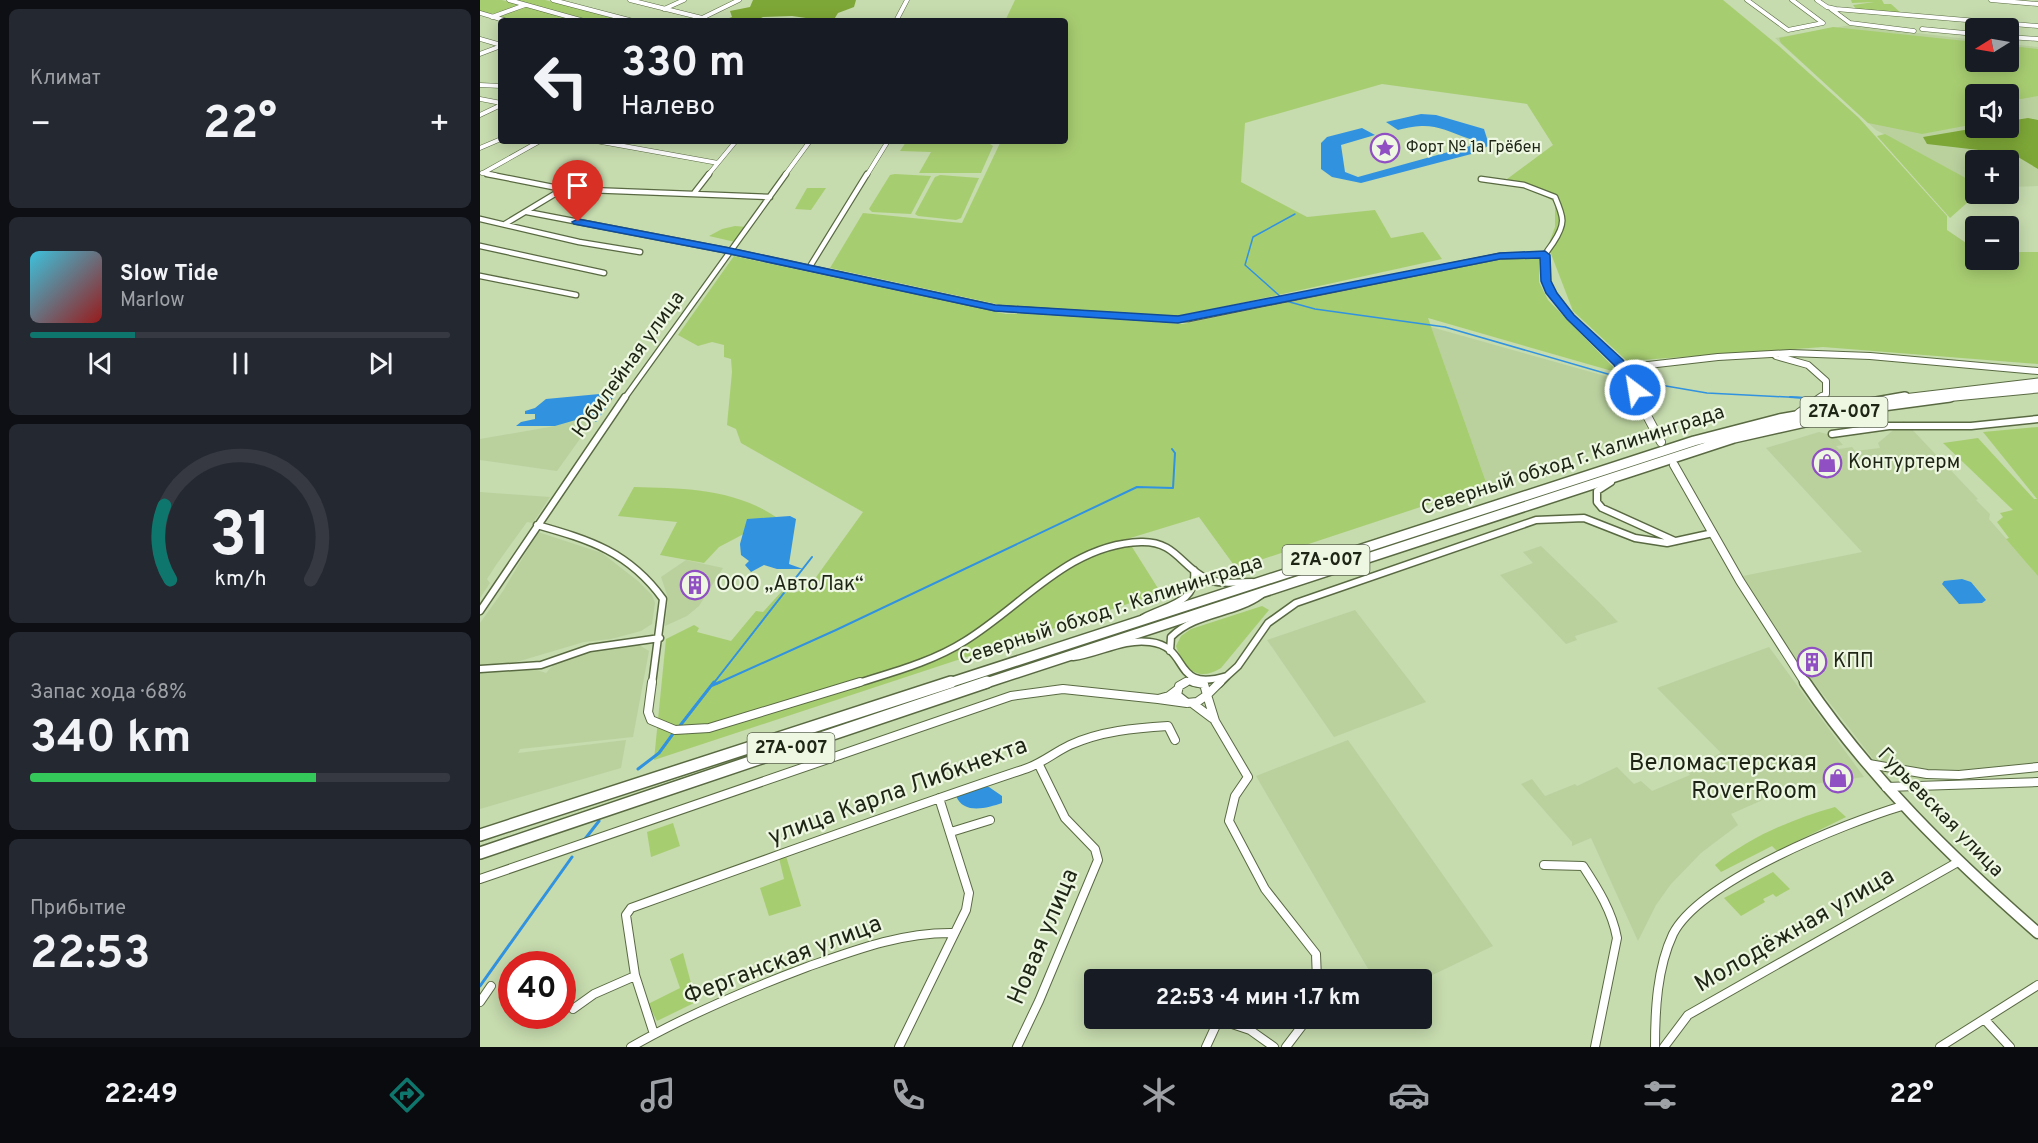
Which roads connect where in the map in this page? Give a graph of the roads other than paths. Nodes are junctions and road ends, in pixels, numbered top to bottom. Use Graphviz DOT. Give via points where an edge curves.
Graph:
graph roads {
  1 [pos="509,0"];
  2 [pos="553,0"];
  3 [pos="630,0"];
  4 [pos="684,0"];
  5 [pos="739,0"];
  6 [pos="907,0"];
  7 [pos="1747,0"];
  8 [pos="1792,0"];
  9 [pos="1817,0"];
  10 [pos="1991,0"];
  11 [pos="2038,4"];
  12 [pos="526,5"];
  13 [pos="1831,8"];
  14 [pos="664,9"];
  15 [pos="480,13"];
  16 [pos="492,17"];
  17 [pos="573,18"];
  18 [pos="622,18"];
  19 [pos="702,18"];
  20 [pos="898,18"];
  21 [pos="498,19"];
  22 [pos="2038,26"];
  23 [pos="1922,29"];
  24 [pos="1914,31"];
  25 [pos="1965,33"];
  26 [pos="2019,38"];
  27 [pos="480,39"];
  28 [pos="2038,39"];
  29 [pos="498,45"];
  30 [pos="498,47"];
  31 [pos="480,54"];
  32 [pos="498,85"];
  33 [pos="480,86"];
  34 [pos="480,99"];
  35 [pos="498,103"];
  36 [pos="498,106"];
  37 [pos="480,115"];
  38 [pos="498,140"];
  39 [pos="535,144"];
  40 [pos="613,144"];
  41 [pos="734,144"];
  42 [pos="808,144"];
  43 [pos="886,144"];
  44 [pos="480,148"];
  45 [pos="718,163"];
  46 [pos="481,174"];
  47 [pos="1481,178"];
  48 [pos="563,189"];
  49 [pos="695,192"];
  50 [pos="770,197"];
  51 [pos="527,212"];
  52 [pos="480,219"];
  53 [pos="505,224"];
  54 [pos="480,246"];
  55 [pos="730,251"];
  56 [pos="640,252"];
  57 [pos="1545,255"];
  58 [pos="809,268"];
  59 [pos="604,273"];
  60 [pos="480,276"];
  61 [pos="576,295"];
  62 [pos="1760,354"];
  63 [pos="1624,370"];
  64 [pos="2038,371"];
  65 [pos="2038,382"];
  66 [pos="2038,388"];
  67 [pos="1799,413"];
  68 [pos="2038,418"];
  69 [pos="1832,434"];
  70 [pos="1661,442"];
  71 [pos="1674,465"];
  72 [pos="1629,471"];
  73 [pos="537,525"];
  74 [pos="1713,533"];
  75 [pos="1676,542"];
  76 [pos="1193,569"];
  77 [pos="1261,581"];
  78 [pos="1267,590"];
  79 [pos="480,611"];
  80 [pos="1138,621"];
  81 [pos="660,638"];
  82 [pos="1170,651"];
  83 [pos="1059,658"];
  84 [pos="480,669"];
  85 [pos="1182,669"];
  86 [pos="1227,676"];
  87 [pos="1199,681"];
  88 [pos="1178,688"];
  89 [pos="1207,694"];
  90 [pos="1158,699"];
  91 [pos="1189,703"];
  92 [pos="1215,721"];
  93 [pos="1175,740"];
  94 [pos="1866,764"];
  95 [pos="1039,765"];
  96 [pos="2038,767"];
  97 [pos="2038,782"];
  98 [pos="1886,787"];
  99 [pos="939,798"];
  100 [pos="1902,806"];
  101 [pos="990,820"];
  102 [pos="951,832"];
  103 [pos="480,836"];
  104 [pos="480,853"];
  105 [pos="1958,862"];
  106 [pos="1544,865"];
  107 [pos="480,879"];
  108 [pos="954,933"];
  109 [pos="2038,933"];
  110 [pos="1317,969"];
  111 [pos="635,976"];
  112 [pos="2038,985"];
  113 [pos="491,986"];
  114 [pos="480,1002"];
  115 [pos="576,1007"];
  116 [pos="1985,1020"];
  117 [pos="1213,1029"];
  118 [pos="1247,1029"];
  119 [pos="1300,1029"];
  120 [pos="654,1034"];
  121 [pos="631,1047"];
  122 [pos="899,1047"];
  123 [pos="1017,1047"];
  124 [pos="1206,1047"];
  125 [pos="1274,1047"];
  126 [pos="1286,1047"];
  127 [pos="1595,1047"];
  128 [pos="1655,1047"];
  129 [pos="1664,1047"];
  130 [pos="1940,1047"];
  131 [pos="2010,1047"];
  1 -- 12 [label="street"];
  2 -- 18 [label="street"];
  3 -- 14 [label="street"];
  4 -- 14 [label="street"];
  5 -- 19 [label="street"];
  6 -- 20 [label="street"];
  7 -- 8 [label="street" via="1785,29 1823,23"];
  9 -- 13 [label="street"];
  10 -- 11 [label="street"];
  12 -- 16 [label="street"];
  12 -- 17 [label="street"];
  13 -- 22 [label="street"];
  13 -- 24 [label="street" via="1850,23"];
  14 -- 19 [label="street"];
  15 -- 16 [label="street"];
  16 -- 21 [label="street"];
  23 -- 25 [label="street"];
  26 -- 28 [label="street"];
  27 -- 29 [label="street"];
  30 -- 31 [label="street"];
  32 -- 33 [label="street"];
  34 -- 35 [label="street"];
  36 -- 37 [label="street"];
  38 -- 44 [label="street"];
  39 -- 46 [label="street"];
  40 -- 45 [label="street"];
  41 -- 45 [label="street"];
  42 -- 50 [label="street, Юбилейная улица"];
  43 -- 58 [label="street"];
  45 -- 49 [label="street"];
  46 -- 48 [label="street"];
  47 -- 57 [label="street" via="1524,185 1555,197 1564,218 1561,231"];
  48 -- 49 [label="street"];
  48 -- 51 [label="street"];
  49 -- 50 [label="street"];
  50 -- 55 [label="street, Юбилейная улица"];
  51 -- 53 [label="street"];
  51 -- 55 [label="street"];
  52 -- 53 [label="street"];
  53 -- 56 [label="street"];
  54 -- 59 [label="street"];
  55 -- 58 [label="street"];
  55 -- 73 [label="street, Юбилейная улица"];
  57 -- 58 [label="street" via="1500,256 1178,320 1009,310"];
  57 -- 63 [label="street" via="1546,281 1552,293 1570,317"];
  60 -- 61 [label="street"];
  62 -- 63 [label="street"];
  62 -- 64 [label="street" via="1852,354"];
  62 -- 67 [label="street" via="1803,363 1823,377 1826,394"];
  63 -- 70 [label="street"];
  65 -- 67 [label="highway, Северный обход г. Калининграда / 27А-007" via="1916,394"];
  66 -- 72 [label="highway, Северный обход г. Калининграда / 27А-007" via="1832,414 1734,438"];
  67 -- 77 [label="highway, Северный обход г. Калининграда / 27А-007" via="1694,441"];
  68 -- 69 [label="street" via="1971,426 1889,426"];
  71 -- 74 [label="street, Гурьевская улица"];
  72 -- 75 [label="street" via="1601,487 1597,502 1615,515"];
  72 -- 78 [label="highway, Северный обход г. Калининграда / 27А-007"];
  73 -- 79 [label="street, Юбилейная улица"];
  73 -- 81 [label="street" via="609,548 653,583 663,599"];
  74 -- 75 [label="street"];
  74 -- 94 [label="street, Гурьевская улица" via="1795,670"];
  75 -- 86 [label="street" via="1645,540 1584,518 1522,524 1296,603 1268,623"];
  76 -- 77 [label="street" via="1217,582"];
  76 -- 80 [label="street" via="1195,585 1187,598 1152,611"];
  76 -- 81 [label="street" via="1167,546 1144,542 1101,550 1056,571 970,638 938,656 696,731 675,730 651,720 648,712"];
  77 -- 80 [label="highway, Северный обход г. Калининграда / 27А-007"];
  78 -- 82 [label="street" via="1252,603 1185,625 1171,637"];
  78 -- 83 [label="highway, Северный обход г. Калининграда / 27А-007"];
  80 -- 103 [label="highway, Северный обход г. Калининграда / 27А-007"];
  81 -- 84 [label="street" via="590,648 540,665"];
  82 -- 83 [label="street" via="1145,641 1087,657"];
  82 -- 85 [label="street"];
  83 -- 104 [label="highway, Северный обход г. Калининграда / 27А-007"];
  85 -- 87 [label="street"];
  85 -- 88 [label="street"];
  86 -- 87 [label="street"];
  86 -- 89 [label="street"];
  87 -- 88 [label="street" via="1188,681"];
  87 -- 89 [label="street"];
  88 -- 90 [label="street"];
  88 -- 91 [label="street" via="1179,698"];
  89 -- 91 [label="street" via="1201,701"];
  89 -- 92 [label="street"];
  90 -- 91 [label="street"];
  90 -- 107 [label="street" via="1063,689 1011,696"];
  91 -- 92 [label="street"];
  92 -- 110 [label="street" via="1248,777 1235,796 1229,820 1265,889 1316,954"];
  93 -- 95 [label="street, улица Карла Либкнехта" via="1168,726 1113,732 1082,738"];
  94 -- 96 [label="street" via="1959,776"];
  94 -- 98 [label="street, Гурьевская улица"];
  95 -- 99 [label="street, улица Карла Либкнехта"];
  95 -- 123 [label="street, Новая улица" via="1065,818 1095,849 1098,860"];
  97 -- 98 [label="street"];
  98 -- 100 [label="street, Гурьевская улица"];
  99 -- 102 [label="street"];
  99 -- 111 [label="street, улица Карла Либкнехта" via="627,911 627,938"];
  100 -- 105 [label="street, Гурьевская улица"];
  100 -- 128 [label="street" via="1860,818 1798,846 1722,887 1680,923 1668,948 1654,1018"];
  101 -- 102 [label="street"];
  102 -- 108 [label="street" via="969,893 966,910"];
  105 -- 109 [label="street, Гурьевская улица"];
  105 -- 129 [label="street, Молодёжная улица" via="1688,1015"];
  106 -- 127 [label="street" via="1583,866 1605,900 1616,928"];
  108 -- 120 [label="street, Ферганская улица" via="914,933 863,948 724,1000"];
  108 -- 122 [label="street"];
  111 -- 115 [label="street" via="594,994"];
  111 -- 120 [label="street"];
  112 -- 116 [label="street"];
  113 -- 114 [label="street"];
  116 -- 130 [label="street"];
  116 -- 131 [label="street"];
  117 -- 124 [label="street"];
  118 -- 125 [label="street"];
  119 -- 126 [label="street"];
  120 -- 121 [label="street, Ферганская улица"];
}
